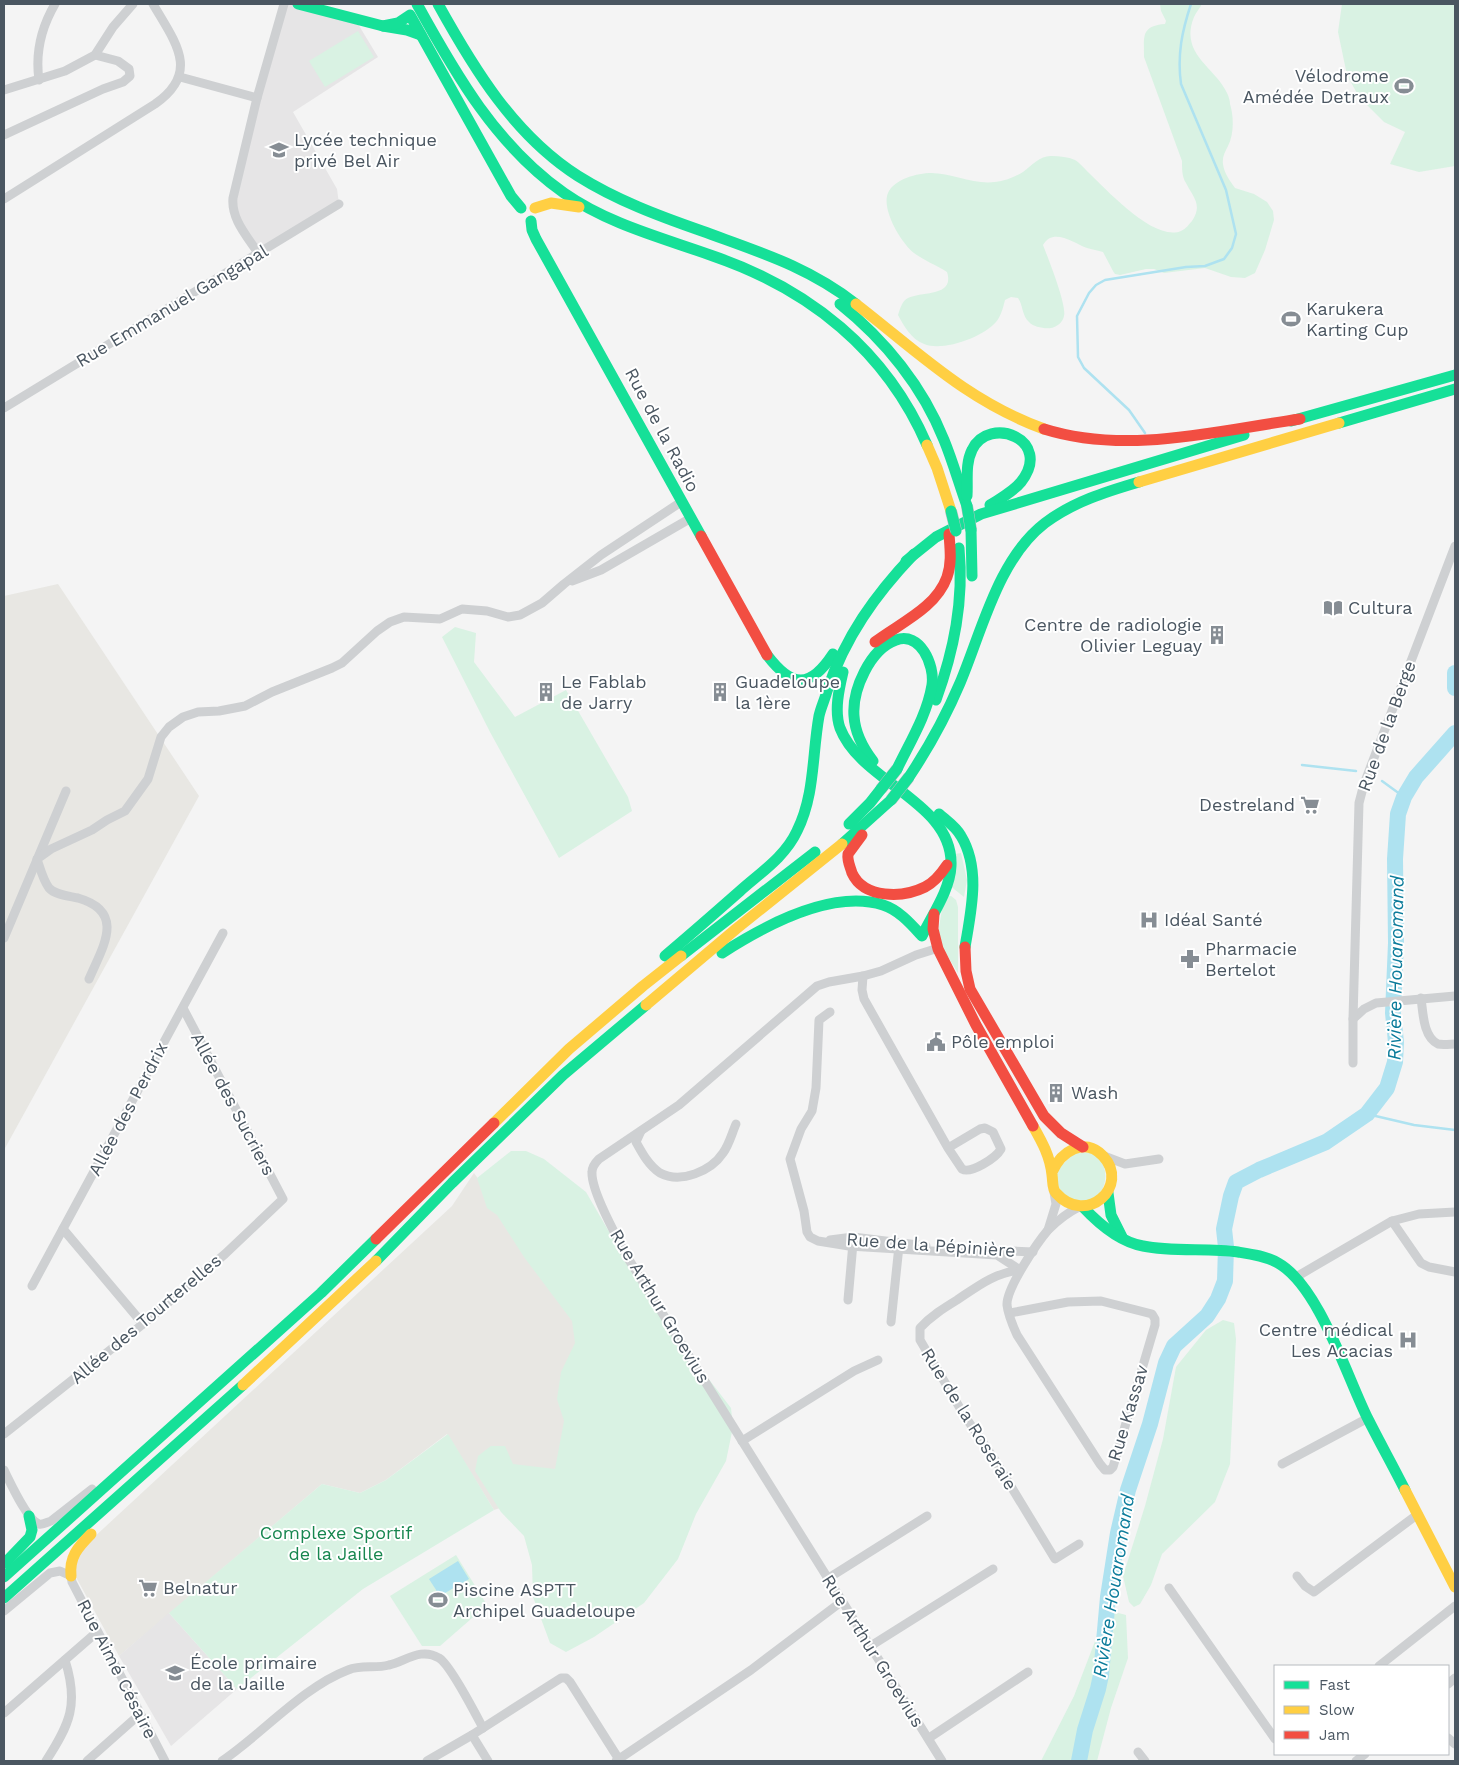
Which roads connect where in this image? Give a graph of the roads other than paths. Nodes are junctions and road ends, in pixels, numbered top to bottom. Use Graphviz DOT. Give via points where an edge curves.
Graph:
graph roads {
  1 [pos="55,4"];
  2 [pos="133,4"];
  3 [pos="152,4"];
  4 [pos="284,4"];
  5 [pos="298,4"];
  6 [pos="405,4"];
  7 [pos="417,4"];
  8 [pos="438,4"];
  9 [pos="410,15"];
  10 [pos="384,26"];
  11 [pos="421,35"];
  12 [pos="95,55"];
  13 [pos="180,76"];
  14 [pos="38,80"];
  15 [pos="4,90"];
  16 [pos="257,98"];
  17 [pos="4,135"];
  18 [pos="4,199"];
  19 [pos="339,204"];
  20 [pos="521,208"];
  21 [pos="535,208"];
  22 [pos="590,208"];
  23 [pos="530,220"];
  24 [pos="258,253"];
  25 [pos="764,254"];
  26 [pos="1455,374"];
  27 [pos="1455,389"];
  28 [pos="1455,393"];
  29 [pos="1409,404"];
  30 [pos="4,408"];
  31 [pos="1300,419"];
  32 [pos="681,502"];
  33 [pos="967,506"];
  34 [pos="691,518"];
  35 [pos="967,526"];
  36 [pos="953,533"];
  37 [pos="1455,546"];
  38 [pos="914,554"];
  39 [pos="564,584"];
  40 [pos="972,585"];
  41 [pos="967,631"];
  42 [pos="939,726"];
  43 [pos="866,764"];
  44 [pos="897,769"];
  45 [pos="66,791"];
  46 [pos="891,800"];
  47 [pos="950,851"];
  48 [pos="37,859"];
  49 [pos="944,889"];
  50 [pos="909,893"];
  51 [pos="935,908"];
  52 [pos="223,933"];
  53 [pos="922,936"];
  54 [pos="4,938"];
  55 [pos="965,947"];
  56 [pos="932,950"];
  57 [pos="903,962"];
  58 [pos="863,976"];
  59 [pos="88,979"];
  60 [pos="1455,996"];
  61 [pos="1421,998"];
  62 [pos="183,1008"];
  63 [pos="830,1012"];
  64 [pos="1353,1019"];
  65 [pos="976,1025"];
  66 [pos="614,1032"];
  67 [pos="1455,1044"];
  68 [pos="1353,1063"];
  69 [pos="736,1124"];
  70 [pos="641,1131"];
  71 [pos="1083,1147"];
  72 [pos="948,1148"];
  73 [pos="1104,1156"];
  74 [pos="1159,1159"];
  75 [pos="1052,1172"];
  76 [pos="431,1183"];
  77 [pos="1054,1191"];
  78 [pos="1108,1193"];
  79 [pos="283,1199"];
  80 [pos="1081,1207"];
  81 [pos="1455,1212"];
  82 [pos="1392,1221"];
  83 [pos="63,1229"];
  84 [pos="1048,1230"];
  85 [pos="1122,1236"];
  86 [pos="853,1242"];
  87 [pos="899,1246"];
  88 [pos="1034,1252"];
  89 [pos="1020,1270"];
  90 [pos="1455,1272"];
  91 [pos="1296,1276"];
  92 [pos="32,1286"];
  93 [pos="848,1300"];
  94 [pos="1010,1314"];
  95 [pos="891,1322"];
  96 [pos="143,1324"];
  97 [pos="878,1360"];
  98 [pos="1368,1418"];
  99 [pos="176,1422"];
  100 [pos="4,1434"];
  101 [pos="742,1441"];
  102 [pos="166,1454"];
  103 [pos="1282,1464"];
  104 [pos="4,1470"];
  105 [pos="1418,1514"];
  106 [pos="29,1516"];
  107 [pos="927,1516"];
  108 [pos="1078,1544"];
  109 [pos="4,1564"];
  110 [pos="994,1569"];
  111 [pos="71,1576"];
  112 [pos="1297,1576"];
  113 [pos="4,1577"];
  114 [pos="827,1579"];
  115 [pos="1455,1587"];
  116 [pos="1169,1588"];
  117 [pos="4,1598"];
  118 [pos="841,1602"];
  119 [pos="1455,1606"];
  120 [pos="4,1611"];
  121 [pos="97,1632"];
  122 [pos="869,1647"];
  123 [pos="65,1660"];
  124 [pos="1380,1665"];
  125 [pos="1028,1672"];
  126 [pos="4,1713"];
  127 [pos="140,1714"];
  128 [pos="483,1728"];
  129 [pos="472,1735"];
  130 [pos="929,1738"];
  131 [pos="1274,1738"];
  132 [pos="1138,1752"];
  133 [pos="46,1761"];
  134 [pos="87,1761"];
  135 [pos="165,1761"];
  136 [pos="222,1761"];
  137 [pos="427,1761"];
  138 [pos="488,1761"];
  139 [pos="618,1761"];
  140 [pos="942,1761"];
  141 [pos="1145,1761"];
  1 -- 14 [label="street" via="39,43"];
  2 -- 12 [label="street"];
  3 -- 13 [label="street" via="179,54"];
  4 -- 16 [label="street"];
  5 -- 10 [label="main road"];
  6 -- 9 [label="main road, Rue de la Radio"];
  7 -- 22 [label="main road" via="458,76 493,128 529,166"];
  8 -- 25 [label="main road" via="486,84 530,136 560,164 591,184 644,210"];
  9 -- 10 [label="main road" via="398,25"];
  9 -- 11 [label="main road, Rue de la Radio"];
  10 -- 11 [label="main road"];
  11 -- 20 [label="main road, Rue de la Radio" via="511,196"];
  12 -- 14 [label="street"];
  12 -- 17 [label="street" via="122,62 129,69 130,76"];
  13 -- 16 [label="street"];
  13 -- 18 [label="street" via="163,98"];
  14 -- 15 [label="street"];
  16 -- 24 [label="street" via="232,206 236,219"];
  19 -- 24 [label="street, Rue Emmanuel Gangapal"];
  20 -- 21 [label="main road" via="528,204"];
  20 -- 23 [label="main road, Rue de la Radio" via="521,217"];
  21 -- 22 [label="main road" via="556,202"];
  21 -- 23 [label="main road" via="536,215"];
  22 -- 36 [label="main road, bridge" via="659,239 761,275 836,321 870,354 902,395 925,437 940,477"];
  23 -- 32 [label="main road, Rue de la Radio" via="536,238"];
  24 -- 30 [label="street, Rue Emmanuel Gangapal"];
  25 -- 31 [label="main road" via="790,262 820,279 975,396 1028,423 1058,433 1089,439 1123,440 1204,433"];
  25 -- 33 [label="main road" via="843,306 893,357 937,425"];
  26 -- 31 [label="main road"];
  27 -- 29 [label="main road"];
  28 -- 29 [label="main road"];
  29 -- 42 [label="main road" via="1101,493 1048,520 1023,544 1006,569 966,671"];
  31 -- 35 [label="main road" via="1024,500"];
  32 -- 34 [label="main road, Rue de la Radio"];
  32 -- 39 [label="street"];
  33 -- 35 [label="main road, bridge"];
  33 -- 35 [label="main road" via="969,460 978,442 993,434 1020,439 1028,449 1028,472 1007,495"];
  34 -- 38 [label="main road, Rue de la Radio" via="767,655 781,672 793,679 806,680 825,667 869,598"];
  34 -- 39 [label="street" via="601,570"];
  35 -- 38 [label="main road" via="936,537"];
  35 -- 40 [label="main road"];
  36 -- 43 [label="main road" via="950,571 938,594 924,609 877,641 859,661 851,687 849,724 856,748"];
  36 -- 44 [label="main road" via="961,561 962,589 950,658 927,722"];
  37 -- 64 [label="street, Rue de la Berge" via="1361,796"];
  38 -- 43 [label="main road" via="874,603 850,650 841,678 837,709 840,728 852,749"];
  38 -- 76 [label="main road" via="886,582 863,612 833,673 819,718 809,799 788,845 773,862 532,1071 478,1127"];
  39 -- 48 [label="street" via="542,603 520,615 508,617 462,609 440,619 404,617 377,631 332,668 245,706 183,717 161,737 148,779 125,811"];
  41 -- 42 [label="main road" via="955,682"];
  42 -- 46 [label="main road, bridge" via="909,777"];
  43 -- 47 [label="main road" via="935,822 947,838"];
  44 -- 55 [label="main road" via="924,710 932,682 931,663 925,651 912,641 903,639 893,641 878,651 866,670 854,709 856,726 868,755 879,768 941,816 961,836 970,861 972,880"];
  44 -- 76 [label="main road, bridge" via="858,816 831,840 643,986 569,1049"];
  45 -- 48 [label="street"];
  46 -- 50 [label="main road" via="854,844 849,853 850,873 864,888 884,894"];
  46 -- 66 [label="main road"];
  47 -- 49 [label="main road" via="951,865"];
  47 -- 50 [label="main road" via="948,864 940,877 928,887"];
  48 -- 54 [label="street"];
  48 -- 59 [label="street" via="50,889 93,904 106,919 106,936"];
  49 -- 50 [label="main road"];
  49 -- 51 [label="main road"];
  49 -- 55 [label="main road" via="958,896 964,909"];
  51 -- 53 [label="main road"];
  51 -- 65 [label="main road" via="933,929 938,949"];
  52 -- 62 [label="street, Allée des Perdrix"];
  53 -- 56 [label="main road"];
  53 -- 57 [label="street"];
  53 -- 66 [label="main road" via="899,913 883,905 851,900 821,906 737,942"];
  55 -- 71 [label="main road" via="970,989 1038,1106 1056,1129"];
  56 -- 57 [label="street, Rue Arthur Groevius"];
  56 -- 65 [label="main road"];
  57 -- 58 [label="street, Rue Arthur Groevius"];
  58 -- 70 [label="street, Rue Arthur Groevius" via="817,986 691,1096"];
  58 -- 72 [label="street" via="864,998"];
  60 -- 61 [label="street"];
  61 -- 64 [label="street" via="1383,1001 1368,1006"];
  61 -- 67 [label="street" via="1426,1030 1439,1044"];
  62 -- 79 [label="street, Allée des Sucriers"];
  62 -- 83 [label="street, Allée des Perdrix"];
  63 -- 86 [label="street, Rue de la Pépinière" via="819,1020 812,1111 790,1159 810,1237 818,1241"];
  64 -- 68 [label="street, Rue de la Berge"];
  65 -- 75 [label="main road" via="1041,1140"];
  66 -- 102 [label="main road" via="536,1099 374,1263"];
  69 -- 70 [label="street" via="724,1152 716,1160 699,1173 677,1177 660,1173 644,1158 636,1142"];
  70 -- 101 [label="street, Rue Arthur Groevius" via="594,1165 592,1174 599,1198 626,1254"];
  71 -- 73 [label="main road"];
  71 -- 75 [label="main road" via="1059,1156"];
  72 -- 72 [label="street" via="962,1170 969,1171 997,1155 1001,1149 993,1132 985,1128"];
  73 -- 74 [label="street" via="1126,1164"];
  73 -- 78 [label="main road" via="1111,1174 1112,1184"];
  75 -- 77 [label="main road"];
  76 -- 99 [label="main road" via="321,1293"];
  77 -- 80 [label="main road" via="1068,1204"];
  77 -- 84 [label="street, Rue de la Pépinière" via="1056,1204"];
  78 -- 80 [label="main road" via="1099,1201"];
  78 -- 85 [label="main road" via="1111,1215"];
  79 -- 96 [label="street, Allée des Tourterelles"];
  80 -- 84 [label="street, Rue de la Pépinière"];
  80 -- 85 [label="main road" via="1101,1226"];
  81 -- 82 [label="street" via="1418,1214"];
  82 -- 90 [label="street" via="1420,1263"];
  82 -- 91 [label="street"];
  83 -- 92 [label="street, Allée des Perdrix"];
  83 -- 96 [label="street"];
  84 -- 88 [label="street, Rue de la Pépinière"];
  85 -- 91 [label="main road" via="1142,1246 1241,1252 1268,1258"];
  86 -- 87 [label="street, Rue de la Pépinière"];
  86 -- 93 [label="street"];
  87 -- 88 [label="street, Rue de la Pépinière"];
  87 -- 89 [label="street, Rue de la Pépinière" via="997,1255"];
  87 -- 95 [label="street"];
  88 -- 89 [label="street, Rue de la Pépinière"];
  89 -- 94 [label="street, Rue Kassav" via="1007,1304"];
  89 -- 108 [label="street, Rue de la Roseraie" via="1002,1273 982,1282 944,1308 920,1328 920,1340 1055,1559"];
  91 -- 98 [label="main road" via="1324,1321"];
  94 -- 94 [label="street, Rue Kassav" via="1017,1335 1100,1464 1110,1470 1156,1325 1152,1314 1101,1301 1068,1302"];
  96 -- 100 [label="street, Allée des Tourterelles"];
  97 -- 101 [label="street" via="846,1376"];
  98 -- 103 [label="street"];
  98 -- 105 [label="main road"];
  99 -- 106 [label="street" via="51,1520 38,1524"];
  99 -- 113 [label="main road"];
  101 -- 114 [label="street, Rue Arthur Groevius"];
  102 -- 111 [label="main road" via="130,1497 74,1552"];
  102 -- 117 [label="main road"];
  104 -- 106 [label="street"];
  105 -- 112 [label="street" via="1314,1592"];
  105 -- 115 [label="main road"];
  106 -- 109 [label="main road" via="30,1537"];
  107 -- 114 [label="street"];
  110 -- 122 [label="street"];
  111 -- 120 [label="street" via="60,1571 50,1573"];
  111 -- 121 [label="street, Rue Aimé Césaire"];
  114 -- 118 [label="street, Rue Arthur Groevius"];
  116 -- 131 [label="street"];
  118 -- 122 [label="street, Rue Arthur Groevius"];
  118 -- 139 [label="street" via="751,1670"];
  119 -- 124 [label="street"];
  121 -- 123 [label="street"];
  121 -- 127 [label="street, Rue Aimé Césaire"];
  122 -- 130 [label="street, Rue Arthur Groevius"];
  123 -- 126 [label="street"];
  123 -- 133 [label="street" via="72,1686 72,1707 56,1746"];
  125 -- 130 [label="street"];
  127 -- 134 [label="street"];
  127 -- 135 [label="street, Rue Aimé Césaire"];
  128 -- 129 [label="street"];
  128 -- 136 [label="street" via="444,1661 432,1654 418,1654 390,1664 354,1668 332,1678"];
  128 -- 139 [label="street" via="561,1678 566,1678"];
  129 -- 137 [label="street"];
  129 -- 138 [label="street"];
  130 -- 140 [label="street, Rue Arthur Groevius"];
  132 -- 141 [label="street"];
}
